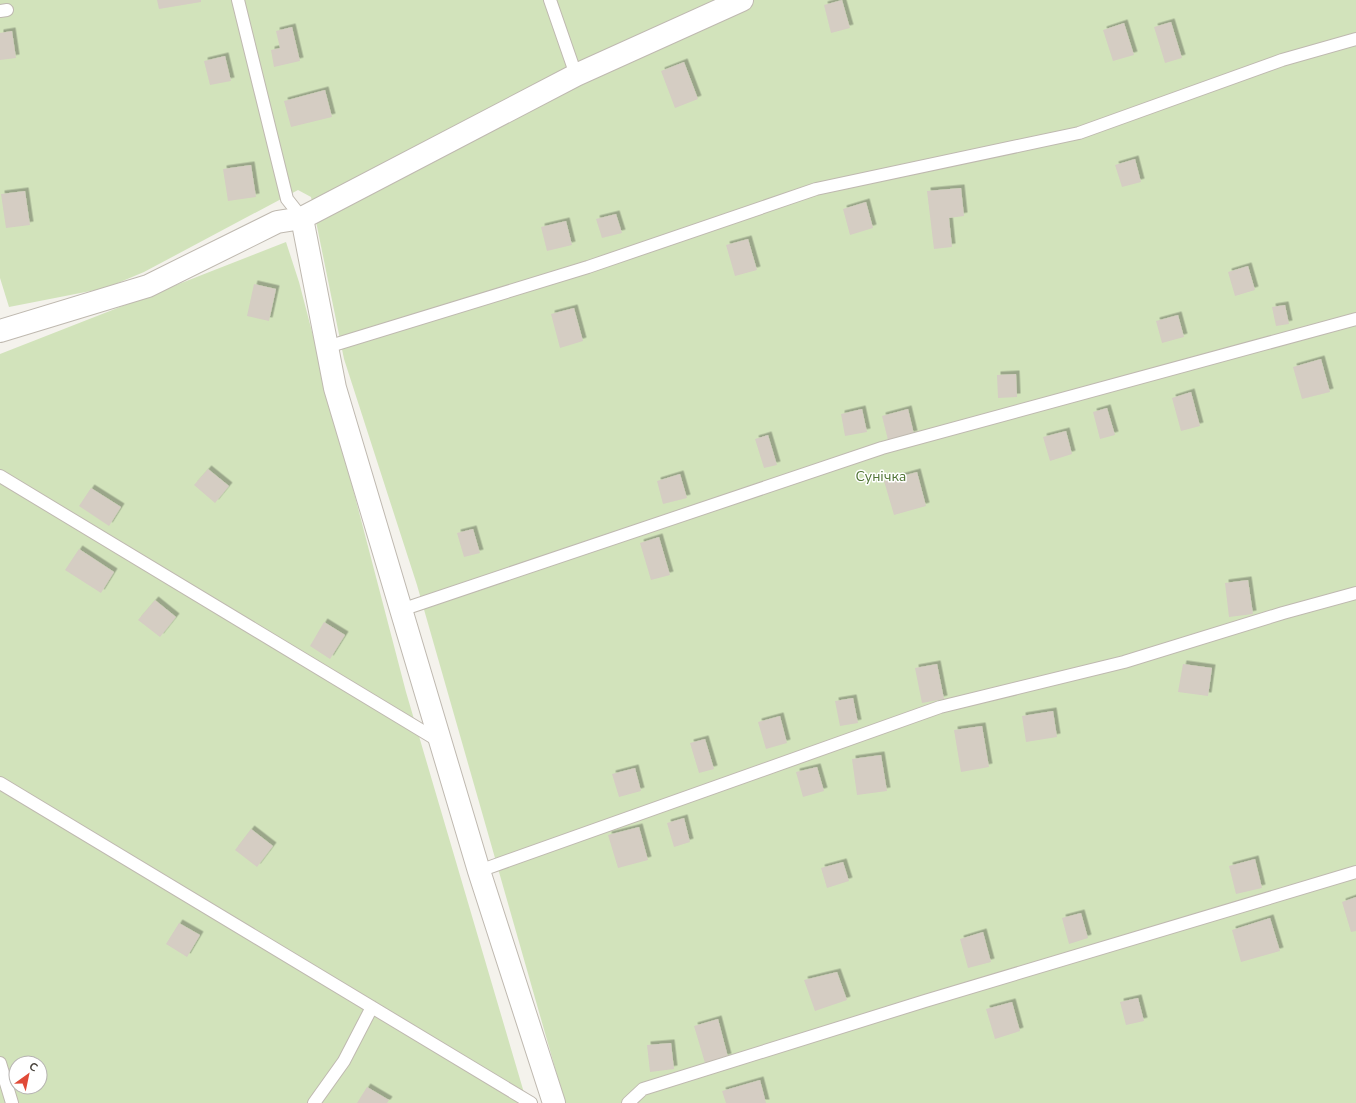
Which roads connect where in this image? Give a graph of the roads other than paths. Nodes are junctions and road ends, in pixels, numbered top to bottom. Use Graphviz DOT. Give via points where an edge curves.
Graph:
graph roads {
  1 [pos="238,0"];
  2 [pos="550,0"];
  3 [pos="742,0"];
  4 [pos="1356,39"];
  5 [pos="576,75"];
  6 [pos="302,218"];
  7 [pos="1356,319"];
  8 [pos="0,331"];
  9 [pos="328,346"];
  10 [pos="0,476"];
  11 [pos="1356,593"];
  12 [pos="401,610"];
  13 [pos="439,740"];
  14 [pos="0,783"];
  15 [pos="479,871"];
  16 [pos="1356,872"];
  17 [pos="372,1007"];
  18 [pos="0,1063"];
  19 [pos="2,1080"];
  20 [pos="12,1103"];
  21 [pos="314,1103"];
  22 [pos="531,1103"];
  23 [pos="554,1103"];
  24 [pos="628,1103"];
  1 -- 6 [label="lane" via="287,199"];
  2 -- 5 [label="lane"];
  3 -- 5 [label="street"];
  4 -- 9 [label="lane" via="1282,60 1079,133 816,189 588,267"];
  5 -- 6 [label="street"];
  6 -- 8 [label="street" via="277,222 148,286"];
  6 -- 9 [label="street"];
  7 -- 12 [label="lane" via="882,448"];
  9 -- 12 [label="street" via="335,388"];
  10 -- 13 [label="lane"];
  11 -- 15 [label="lane" via="1124,662 940,707"];
  12 -- 13 [label="street"];
  13 -- 15 [label="street"];
  14 -- 17 [label="lane"];
  15 -- 23 [label="street"];
  16 -- 24 [label="lane" via="924,1001 643,1089"];
  17 -- 21 [label="lane" via="344,1061"];
  17 -- 22 [label="lane"];
  18 -- 19 [label="lane"];
  19 -- 20 [label="lane"];
}
